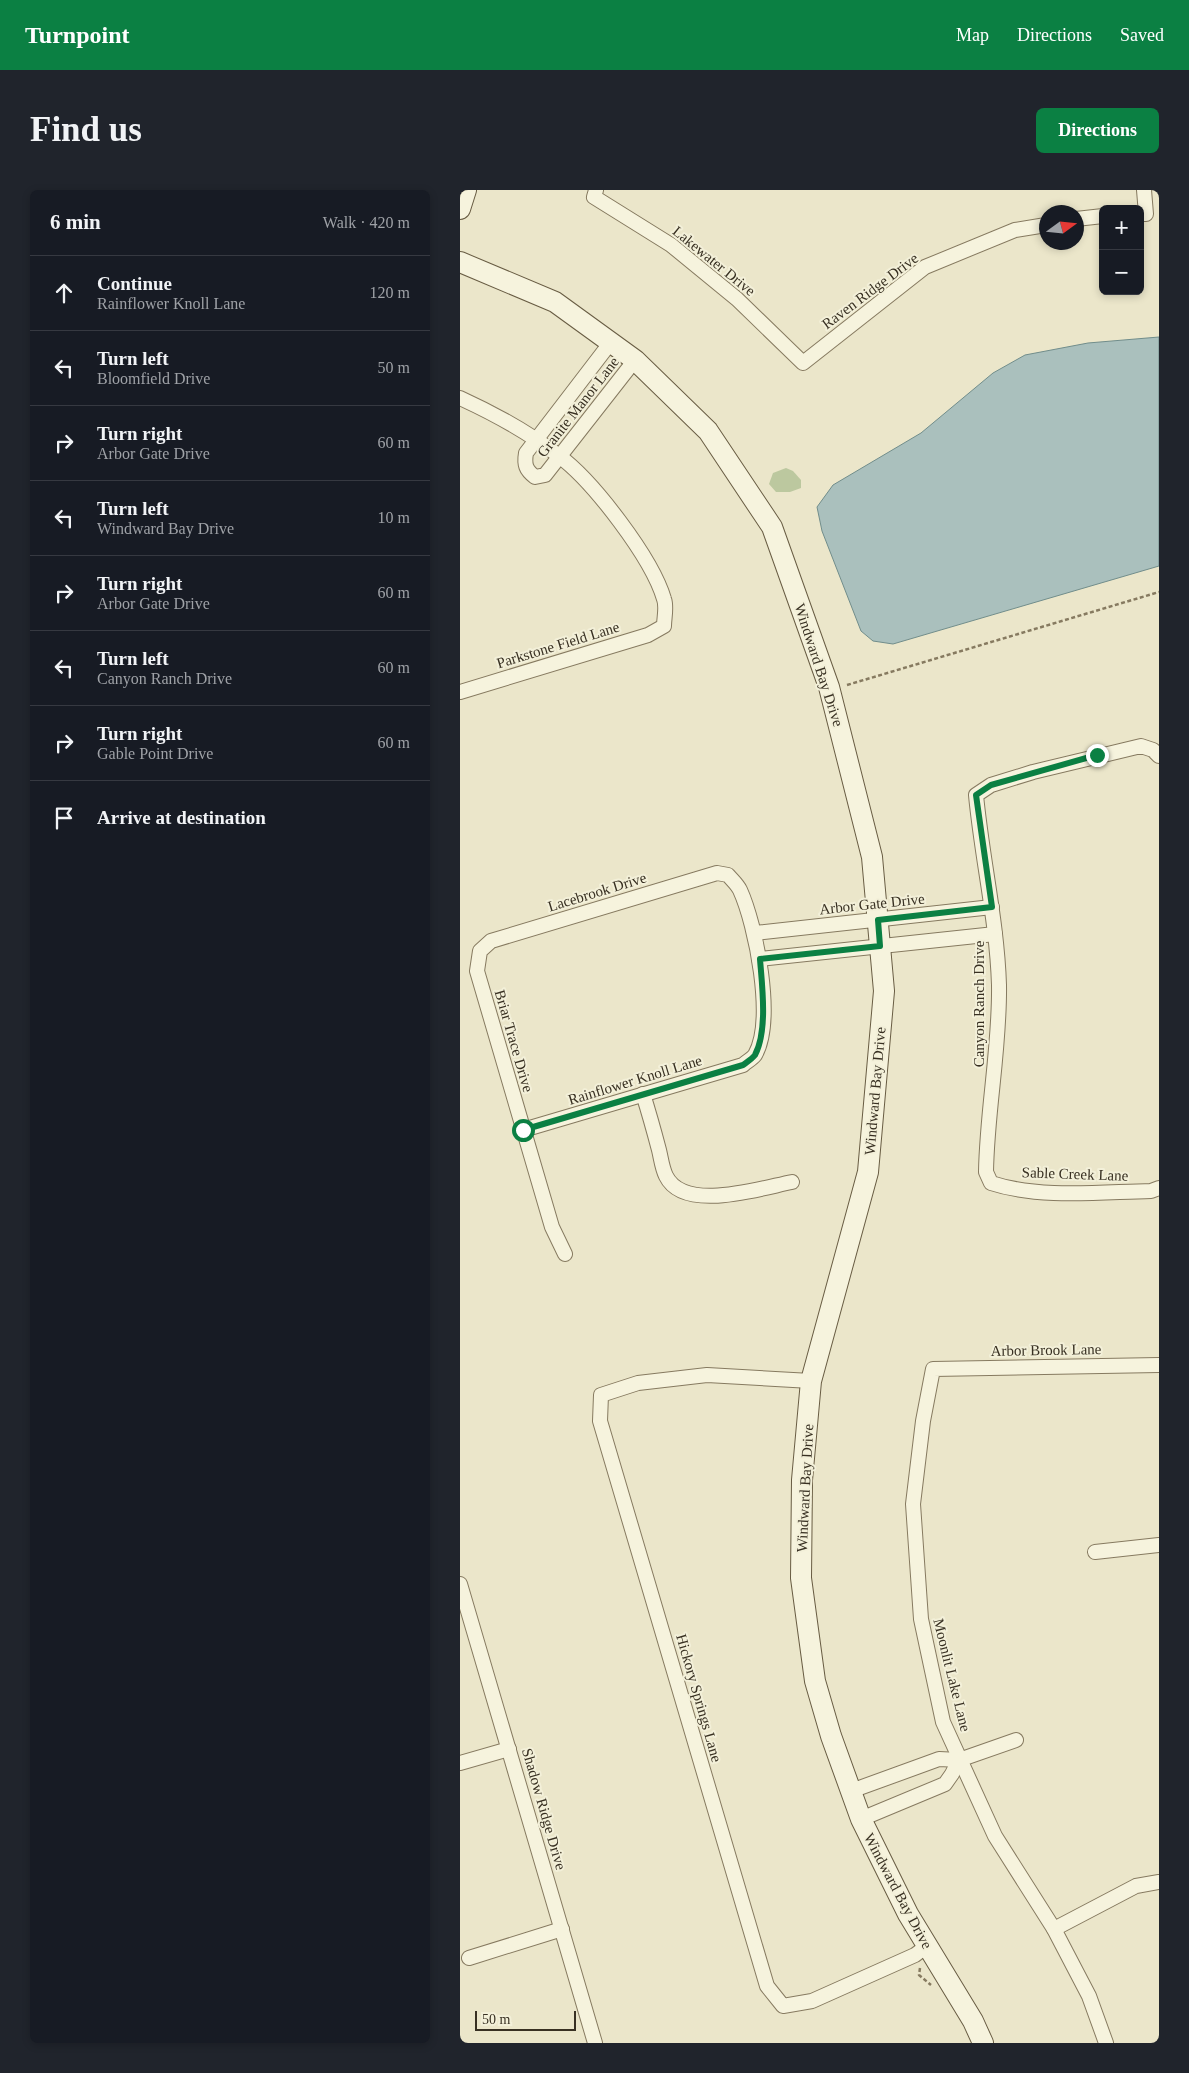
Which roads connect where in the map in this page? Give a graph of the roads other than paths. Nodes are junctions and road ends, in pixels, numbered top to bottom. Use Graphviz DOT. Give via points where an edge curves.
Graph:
graph roads {
  1 [pos="466,190"];
  2 [pos="1144,190"];
  3 [pos="595,193"];
  4 [pos="1143,205"];
  5 [pos="460,209"];
  6 [pos="1099,216"];
  7 [pos="1084,218"];
  8 [pos="1039,226"];
  9 [pos="460,262"];
  10 [pos="611,342"];
  11 [pos="635,360"];
  12 [pos="803,363"];
  13 [pos="460,398"];
  14 [pos="537,440"];
  15 [pos="560,456"];
  16 [pos="460,692"];
  17 [pos="1156,753"];
  18 [pos="992,907"];
  19 [pos="878,920"];
  20 [pos="755,933"];
  21 [pos="996,934"];
  22 [pos="880,946"];
  23 [pos="480,951"];
  24 [pos="760,959"];
  25 [pos="643,1094"];
  26 [pos="523,1130"];
  27 [pos="792,1182"];
  28 [pos="991,1183"];
  29 [pos="1159,1188"];
  30 [pos="565,1254"];
  31 [pos="1159,1365"];
  32 [pos="933,1369"];
  33 [pos="812,1381"];
  34 [pos="1159,1545"];
  35 [pos="1095,1552"];
  36 [pos="460,1584"];
  37 [pos="1016,1740"];
  38 [pos="510,1749"];
  39 [pos="959,1760"];
  40 [pos="460,1763"];
  41 [pos="851,1791"];
  42 [pos="861,1819"];
  43 [pos="1159,1882"];
  44 [pos="562,1929"];
  45 [pos="1054,1929"];
  46 [pos="926,1946"];
  47 [pos="469,1958"];
  48 [pos="595,2043"];
  49 [pos="983,2043"];
  50 [pos="1106,2043"];
  1 -- 5 [label="street"];
  2 -- 4 [label="street"];
  3 -- 12 [label="street, Lakewater Drive" via="671,245 737,299"];
  6 -- 7 [label="street"];
  8 -- 12 [label="street, Raven Ridge Drive" via="1015,230 926,267"];
  9 -- 10 [label="street, Windward Bay Drive" via="555,302"];
  10 -- 11 [label="street, Windward Bay Drive"];
  10 -- 14 [label="street, Granite Manor Lane"];
  11 -- 15 [label="street, Granite Manor Lane"];
  11 -- 19 [label="street, Windward Bay Drive" via="708,431 772,527 829,687 872,857"];
  13 -- 14 [label="street" via="504,418"];
  14 -- 15 [label="street"];
  14 -- 15 [label="street, Granite Manor Lane" via="526,453 524,463 535,477 545,475"];
  15 -- 16 [label="street, Parkstone Field Lane" via="629,534 665,600 664,626 648,635"];
  17 -- 18 [label="street, Canyon Ranch Drive" via="1141,746 1033,772 991,785 976,795"];
  18 -- 19 [label="street, Arbor Gate Drive"];
  18 -- 21 [label="street, Canyon Ranch Drive"];
  19 -- 20 [label="street, Arbor Gate Drive"];
  19 -- 22 [label="street, Windward Bay Drive"];
  20 -- 23 [label="street, Lacebrook Drive" via="739,888 728,875 717,873 500,938"];
  20 -- 24 [label="street"];
  21 -- 22 [label="street"];
  21 -- 28 [label="street, Canyon Ranch Drive" via="998,1036 986,1172"];
  22 -- 24 [label="street"];
  22 -- 33 [label="street, Windward Bay Drive" via="884,990 868,1172"];
  23 -- 26 [label="street, Briar Trace Drive" via="476,970"];
  24 -- 25 [label="street, Rainflower Knoll Lane" via="761,1036 754,1056 743,1065"];
  25 -- 26 [label="street, Rainflower Knoll Lane"];
  25 -- 27 [label="street" via="666,1176 680,1190 698,1196 729,1194"];
  26 -- 30 [label="street, Briar Trace Drive" via="552,1226"];
  28 -- 29 [label="street, Sable Creek Lane" via="1045,1191 1151,1192"];
  31 -- 32 [label="street, Arbor Brook Lane"];
  32 -- 39 [label="street, Moonlit Lake Lane" via="913,1504 921,1619 943,1722"];
  33 -- 41 [label="street, Windward Bay Drive" via="802,1480 801,1578 815,1681"];
  33 -- 46 [label="street, Hickory Springs Lane" via="707,1375 638,1383 600,1394 600,1421 767,1986 783,2006 812,2001 915,1955"];
  34 -- 35 [label="street"];
  36 -- 38 [label="street, Shadow Ridge Drive"];
  37 -- 39 [label="street"];
  38 -- 40 [label="street"];
  38 -- 44 [label="street, Shadow Ridge Drive"];
  39 -- 41 [label="street" via="938,1759"];
  39 -- 42 [label="street" via="945,1784"];
  39 -- 45 [label="street, Moonlit Lake Lane" via="995,1836"];
  41 -- 42 [label="street, Windward Bay Drive"];
  42 -- 46 [label="street, Windward Bay Drive"];
  43 -- 45 [label="street" via="1136,1886"];
  44 -- 47 [label="street"];
  44 -- 48 [label="street, Shadow Ridge Drive"];
  45 -- 50 [label="street, Moonlit Lake Lane" via="1089,1996"];
  46 -- 49 [label="street, Windward Bay Drive" via="973,2021"];
}
